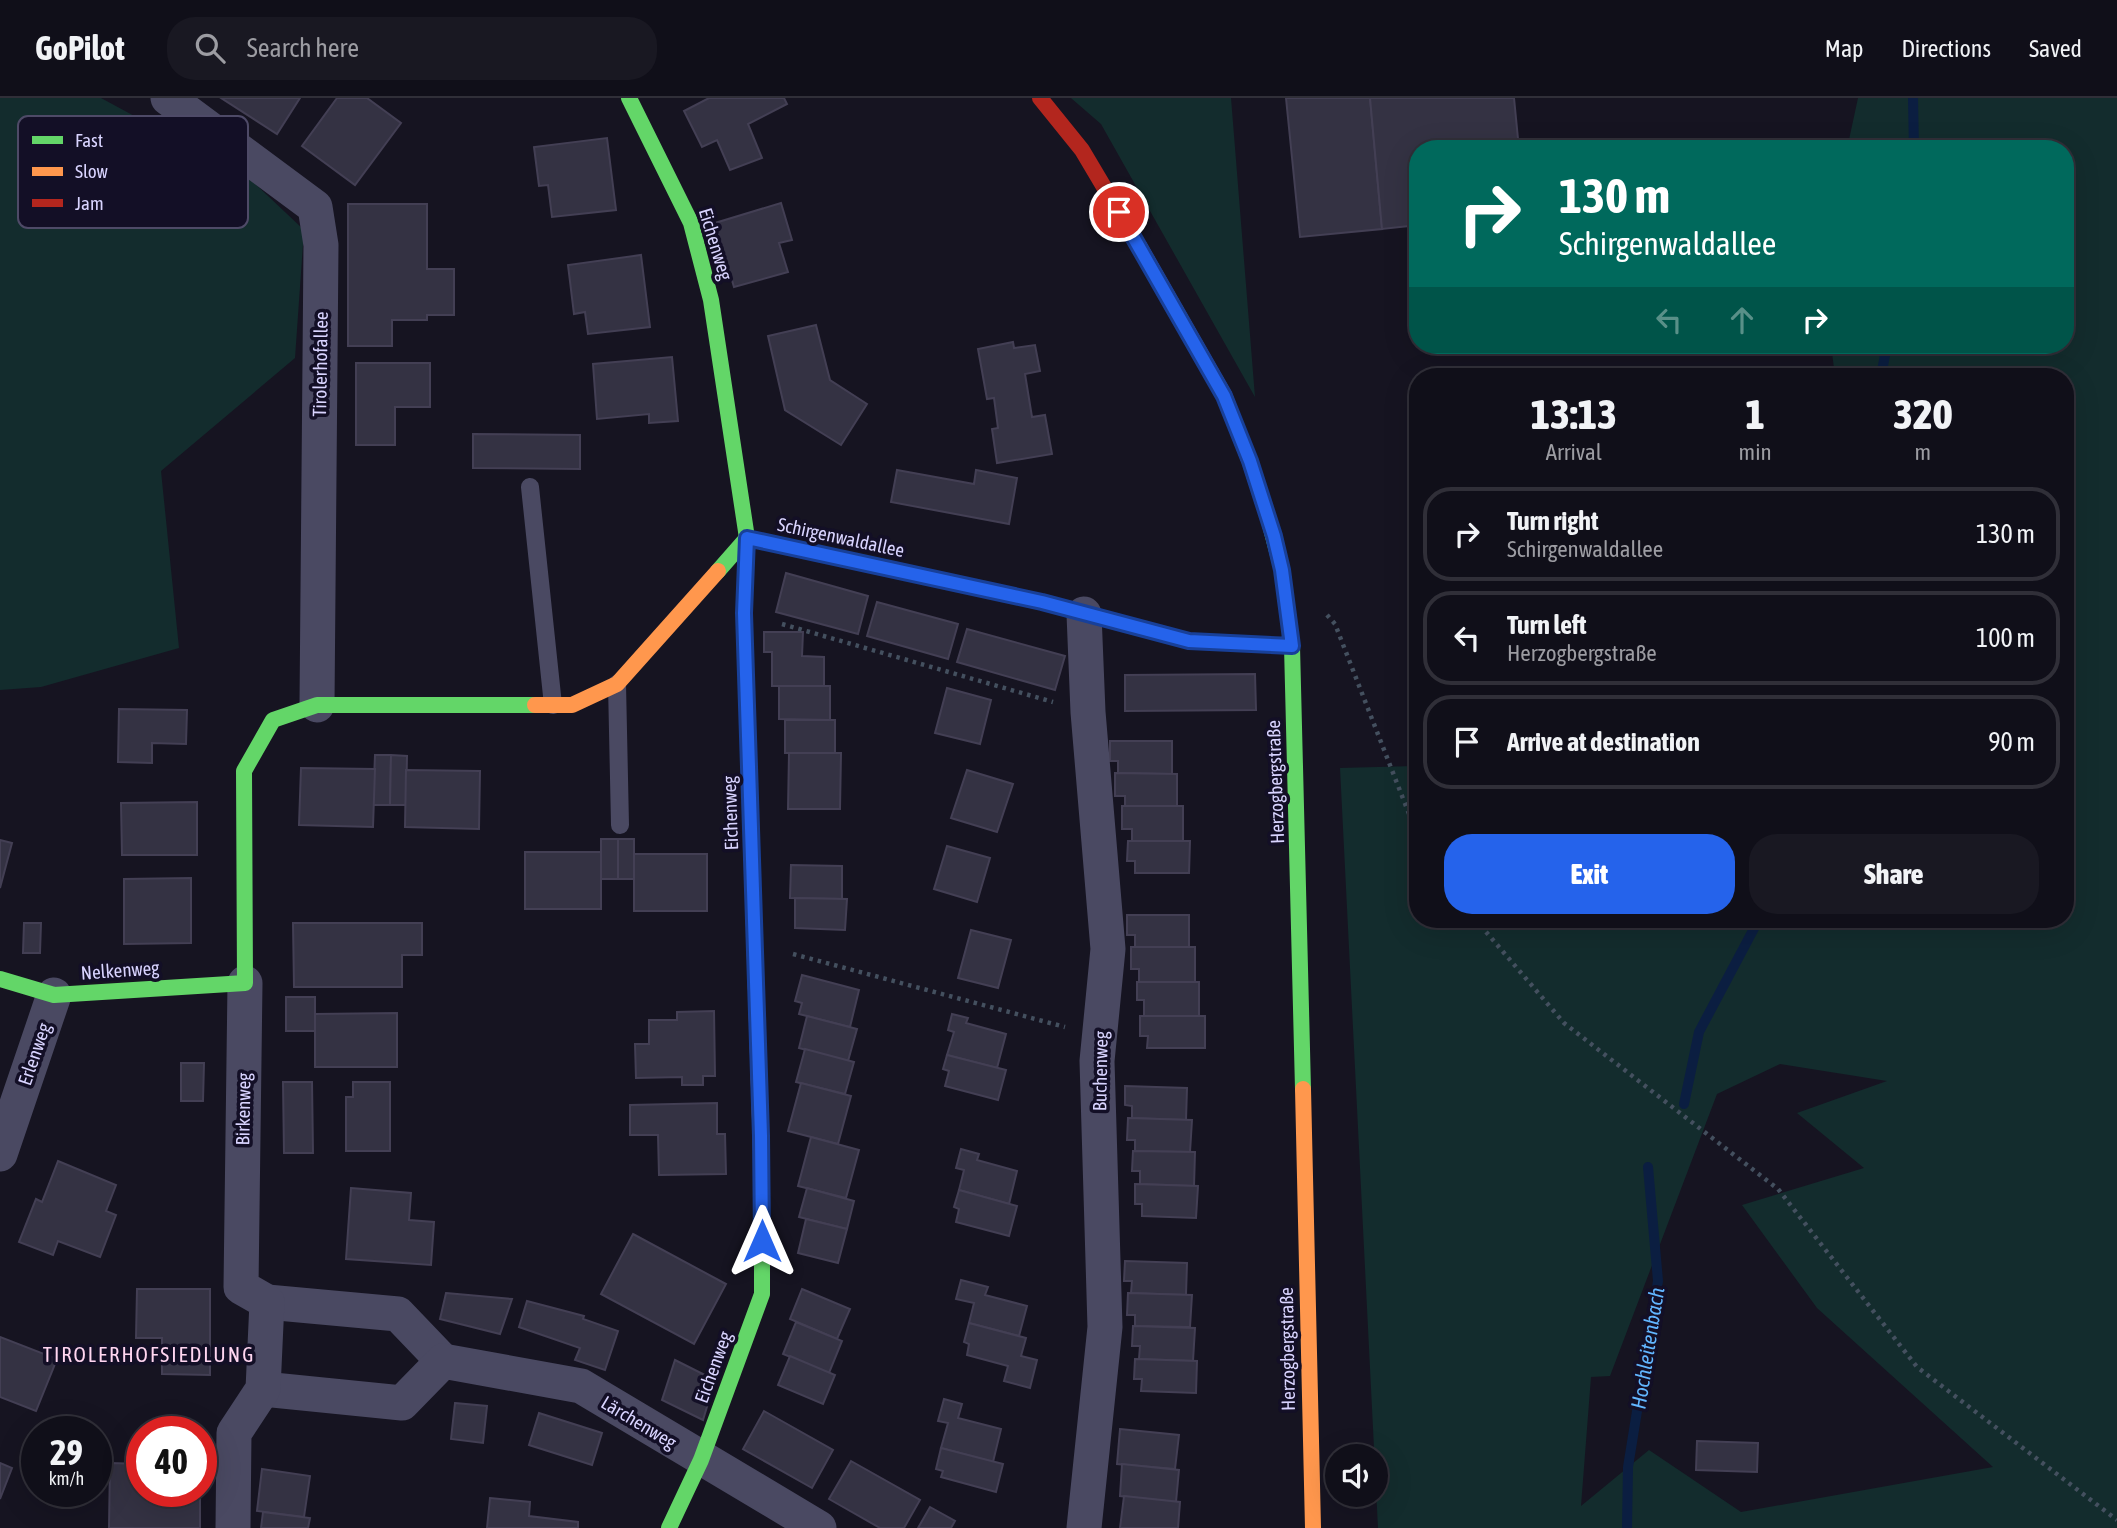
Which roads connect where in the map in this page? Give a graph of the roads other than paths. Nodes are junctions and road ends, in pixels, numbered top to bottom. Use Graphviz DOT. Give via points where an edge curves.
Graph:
graph roads {
  1 [pos="168,98"];
  2 [pos="629,98"];
  3 [pos="1040,98"];
  4 [pos="192,116"];
  5 [pos="248,157"];
  6 [pos="530,487"];
  7 [pos="747,538"];
  8 [pos="1084,614"];
  9 [pos="1292,646"];
  10 [pos="617,684"];
  11 [pos="317,705"];
  12 [pos="553,705"];
  13 [pos="620,825"];
  14 [pos="0,979"];
  15 [pos="245,983"];
  16 [pos="54,995"];
  17 [pos="0,1154"];
  18 [pos="267,1302"];
  19 [pos="443,1362"];
  20 [pos="263,1389"];
  21 [pos="701,1460"];
  22 [pos="233,1528"];
  23 [pos="669,1528"];
  24 [pos="819,1528"];
  25 [pos="1084,1528"];
  26 [pos="1313,1528"];
  1 -- 4 [label="street, Tirolerhofallee"];
  2 -- 7 [label="street, Eichenweg" via="691,223 711,300"];
  3 -- 9 [label="street, Herzogbergstraße" via="1082,150 1224,396 1250,461 1282,570"];
  5 -- 11 [label="street, Tirolerhofallee" via="316,207 321,245"];
  6 -- 12 [label="lane"];
  7 -- 8 [label="street, Schirgenwaldallee"];
  7 -- 10 [label="street"];
  7 -- 21 [label="street, Eichenweg" via="744,613 762,1294"];
  8 -- 9 [label="street, Schirgenwaldallee" via="1189,641"];
  8 -- 25 [label="street, Buchenweg" via="1108,950 1097,1061 1105,1327"];
  9 -- 26 [label="street, Herzogbergstraße"];
  10 -- 12 [label="street" via="572,705"];
  10 -- 13 [label="lane"];
  11 -- 12 [label="street"];
  11 -- 15 [label="street, Birkenweg" via="274,720 244,771"];
  14 -- 16 [label="street, Nelkenweg"];
  15 -- 16 [label="street, Nelkenweg"];
  15 -- 18 [label="street, Birkenweg" via="241,1287"];
  16 -- 17 [label="street, Erlenweg"];
  18 -- 19 [label="street" via="398,1314"];
  18 -- 20 [label="street"];
  19 -- 20 [label="street" via="402,1403"];
  19 -- 21 [label="street, Lärchenweg" via="581,1386"];
  20 -- 22 [label="street" via="234,1433"];
  21 -- 23 [label="street, Eichenweg"];
  21 -- 24 [label="street, Lärchenweg"];
}
